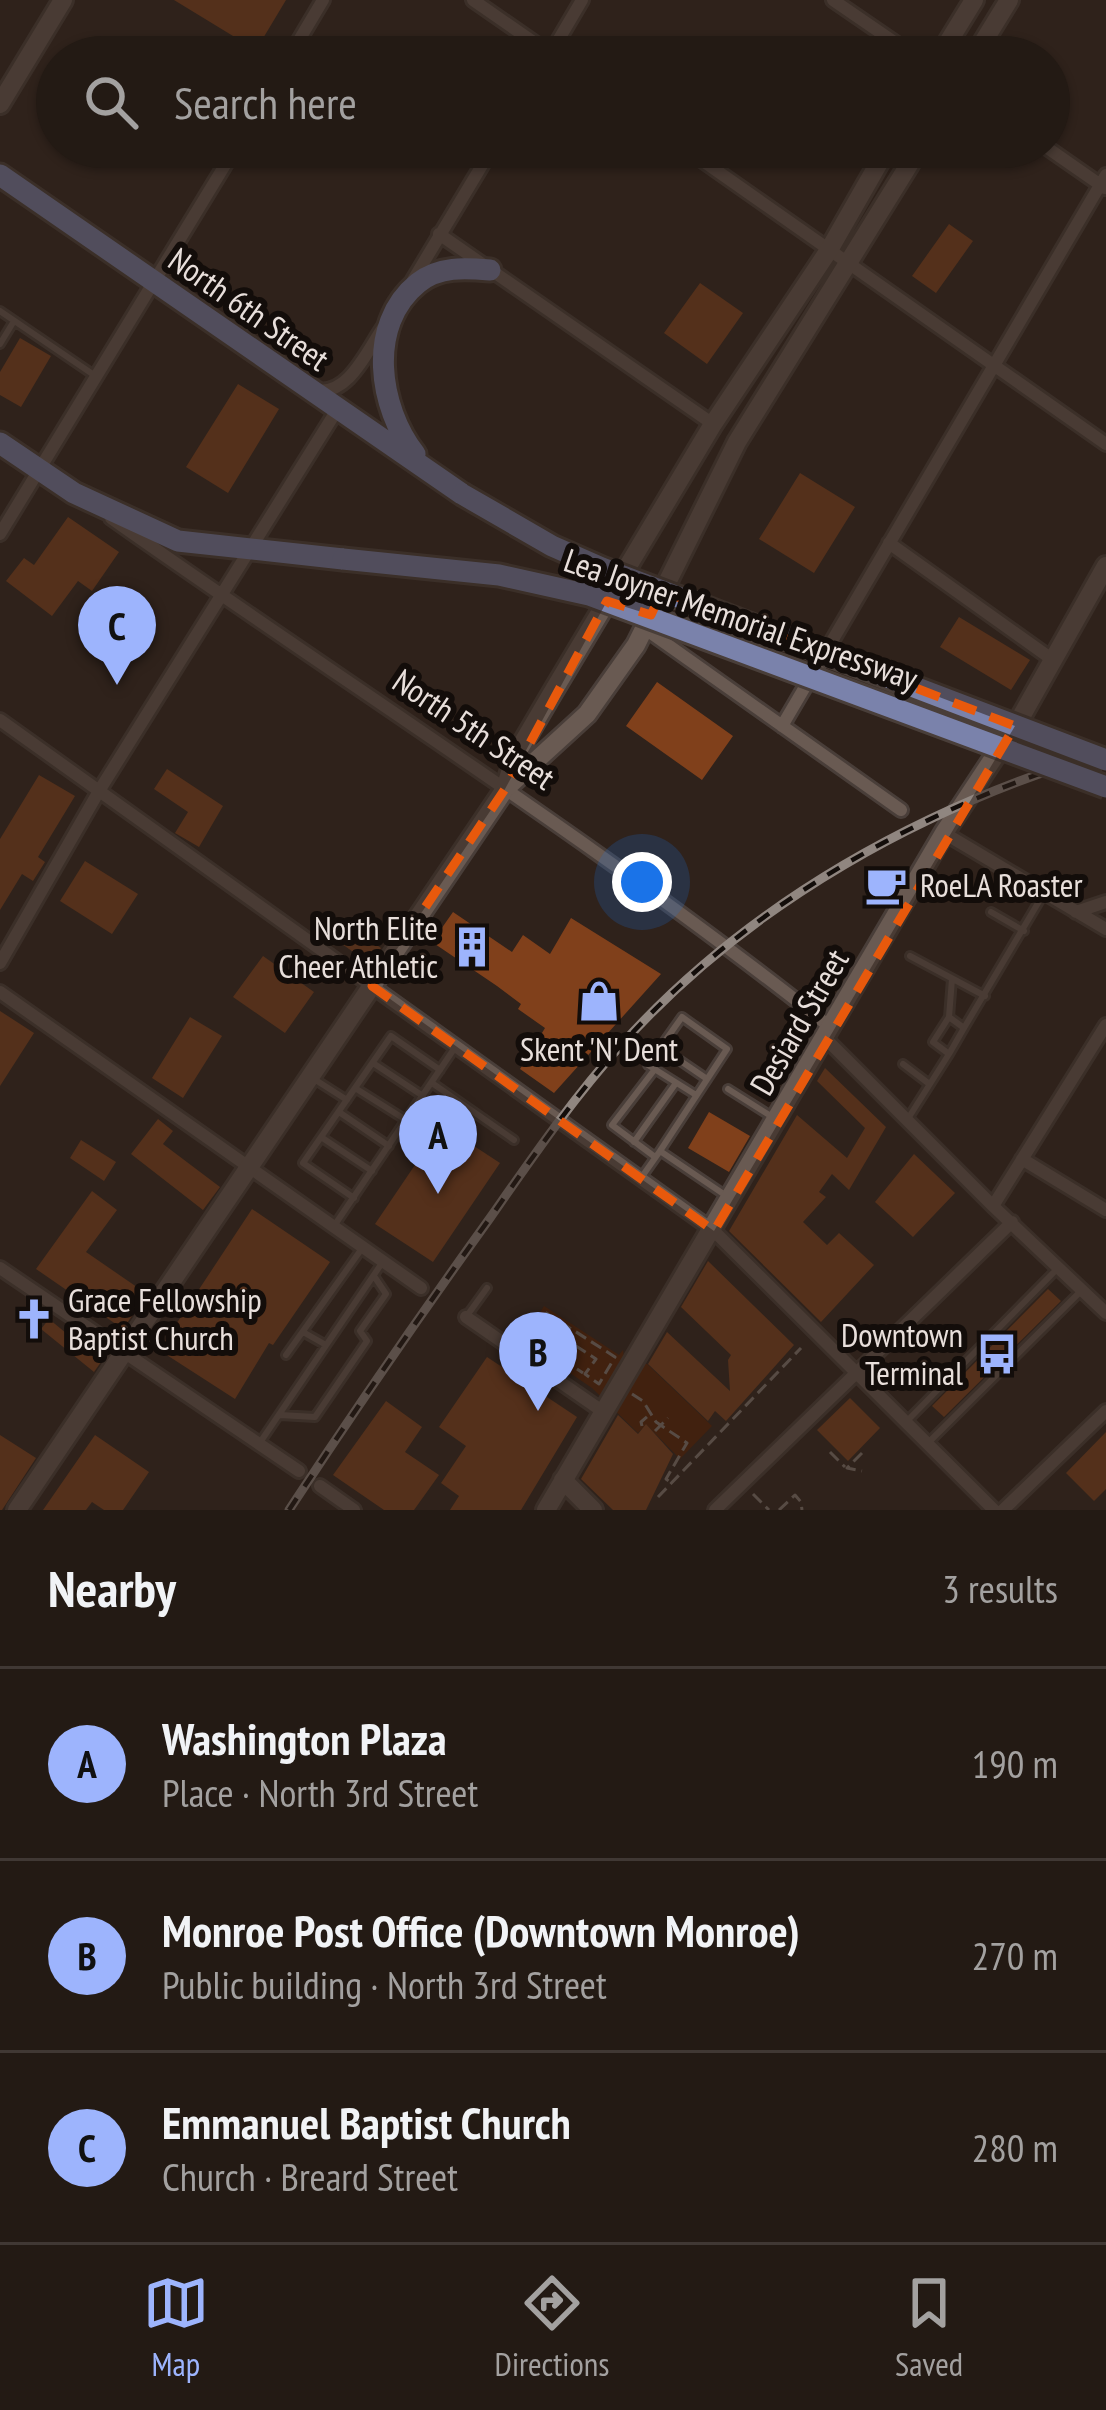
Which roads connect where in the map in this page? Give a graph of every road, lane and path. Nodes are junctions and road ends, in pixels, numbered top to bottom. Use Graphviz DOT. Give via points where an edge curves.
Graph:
graph roads {
  1 [pos="62,0"];
  2 [pos="322,0"];
  3 [pos="473,0"];
  4 [pos="582,0"];
  5 [pos="833,0"];
  6 [pos="974,0"];
  7 [pos="1009,0"];
  8 [pos="41,36"];
  9 [pos="301,36"];
  10 [pos="523,36"];
  11 [pos="562,36"];
  12 [pos="885,36"];
  13 [pos="953,36"];
  14 [pos="987,36"];
  15 [pos="36,44"];
  16 [pos="0,104"];
  17 [pos="1070,162"];
  18 [pos="224,168"];
  19 [pos="480,168"];
  20 [pos="713,168"];
  21 [pos="876,168"];
  22 [pos="907,168"];
  23 [pos="0,175"];
  24 [pos="1104,183"];
  25 [pos="439,235"];
  26 [pos="829,250"];
  27 [pos="850,264"];
  28 [pos="490,270"];
  29 [pos="155,284"];
  30 [pos="0,311"];
  31 [pos="395,311"];
  32 [pos="14,321"];
  33 [pos="0,344"];
  34 [pos="995,366"];
  35 [pos="97,377"];
  36 [pos="302,387"];
  37 [pos="337,410"];
  38 [pos="713,424"];
  39 [pos="0,443"];
  40 [pos="1106,444"];
  41 [pos="426,469"];
  42 [pos="39,470"];
  43 [pos="74,493"];
  44 [pos="462,494"];
  45 [pos="0,534"];
  46 [pos="889,543"];
  47 [pos="250,551"];
  48 [pos="343,559"];
  49 [pos="1106,566"];
  50 [pos="222,597"];
  51 [pos="644,628"];
  52 [pos="1053,661"];
  53 [pos="0,720"];
  54 [pos="782,726"];
  55 [pos="1106,760"];
  56 [pos="1106,787"];
  57 [pos="505,789"];
  58 [pos="99,791"];
  59 [pos="901,810"];
  60 [pos="944,833"];
  61 [pos="1044,892"];
  62 [pos="1106,902"];
  63 [pos="992,911"];
  64 [pos="1076,911"];
  65 [pos="1106,929"];
  66 [pos="1024,931"];
  67 [pos="910,956"];
  68 [pos="0,963"];
  69 [pos="952,978"];
  70 [pos="372,986"];
  71 [pos="0,992"];
  72 [pos="985,996"];
  73 [pos="950,1017"];
  74 [pos="1106,1025"];
  75 [pos="964,1028"];
  76 [pos="827,1032"];
  77 [pos="456,1046"];
  78 [pos="660,1047"];
  79 [pos="949,1054"];
  80 [pos="373,1063"];
  81 [pos="903,1064"];
  82 [pos="655,1069"];
  83 [pos="440,1070"];
  84 [pos="310,1077"];
  85 [pos="707,1079"];
  86 [pos="431,1083"];
  87 [pos="676,1083"];
  88 [pos="928,1083"];
  89 [pos="355,1088"];
  90 [pos="728,1089"];
  91 [pos="696,1095"];
  92 [pos="423,1096"];
  93 [pos="346,1100"];
  94 [pos="339,1112"];
  95 [pos="406,1120"];
  96 [pos="777,1120"];
  97 [pos="907,1120"];
  98 [pos="322,1137"];
  99 [pos="514,1140"];
  100 [pos="634,1142"];
  101 [pos="389,1146"];
  102 [pos="657,1154"];
  103 [pos="1022,1159"];
  104 [pos="249,1167"];
  105 [pos="372,1171"];
  106 [pos="640,1178"];
  107 [pos="353,1198"];
  108 [pos="731,1199"];
  109 [pos="993,1206"];
  110 [pos="1106,1210"];
  111 [pos="1012,1222"];
  112 [pos="334,1226"];
  113 [pos="714,1231"];
  114 [pos="363,1247"];
  115 [pos="383,1261"];
  116 [pos="1059,1267"];
  117 [pos="0,1268"];
  118 [pos="374,1276"];
  119 [pos="421,1288"];
  120 [pos="487,1288"];
  121 [pos="1082,1290"];
  122 [pos="1106,1313"];
  123 [pos="466,1317"];
  124 [pos="533,1330"];
  125 [pos="303,1331"];
  126 [pos="578,1333"];
  127 [pos="542,1335"];
  128 [pos="525,1341"];
  129 [pos="571,1342"];
  130 [pos="326,1346"];
  131 [pos="801,1348"];
  132 [pos="620,1349"];
  133 [pos="124,1353"];
  134 [pos="286,1355"];
  135 [pos="615,1357"];
  136 [pos="857,1372"];
  137 [pos="585,1374"];
  138 [pos="631,1393"];
  139 [pos="1106,1411"];
  140 [pos="604,1412"];
  141 [pos="651,1414"];
  142 [pos="278,1415"];
  143 [pos="668,1418"];
  144 [pos="906,1422"];
  145 [pos="642,1426"];
  146 [pos="661,1426"];
  147 [pos="656,1431"];
  148 [pos="928,1443"];
  149 [pos="259,1444"];
  150 [pos="830,1452"];
  151 [pos="862,1454"];
  152 [pos="847,1468"];
  153 [pos="299,1472"];
  154 [pos="862,1472"];
  155 [pos="563,1480"];
  156 [pos="671,1483"];
  157 [pos="320,1486"];
  158 [pos="752,1493"];
  159 [pos="658,1497"];
  160 [pos="17,1510"];
  161 [pos="355,1510"];
  162 [pos="546,1510"];
  163 [pos="593,1510"];
  164 [pos="715,1510"];
  165 [pos="769,1510"];
  166 [pos="779,1510"];
  167 [pos="802,1510"];
  168 [pos="998,1510"];
  1 -- 8 [label="street"];
  2 -- 9 [label="street"];
  3 -- 10 [label="street"];
  4 -- 11 [label="street"];
  5 -- 12 [label="street"];
  6 -- 13 [label="street"];
  7 -- 14 [label="street"];
  15 -- 16 [label="street"];
  17 -- 24 [label="street"];
  18 -- 29 [label="street"];
  19 -- 25 [label="street"];
  20 -- 26 [label="street"];
  21 -- 26 [label="street"];
  22 -- 27 [label="street"];
  23 -- 29 [label="main road, North 6th Street"];
  24 -- 34 [label="street"];
  25 -- 28 [label="street"];
  25 -- 31 [label="street"];
  26 -- 27 [label="street"];
  26 -- 38 [label="street"];
  27 -- 34 [label="street"];
  27 -- 51 [label="street" via="737,442"];
  28 -- 31 [label="main road" via="440,272 418,283"];
  28 -- 38 [label="street"];
  29 -- 35 [label="street"];
  29 -- 36 [label="main road, North 6th Street"];
  30 -- 32 [label="lane"];
  31 -- 36 [label="street" via="341,386"];
  31 -- 41 [label="main road" via="384,351 389,410"];
  32 -- 33 [label="lane"];
  32 -- 35 [label="lane"];
  34 -- 40 [label="street"];
  34 -- 46 [label="street"];
  35 -- 42 [label="street"];
  36 -- 37 [label="main road, North 6th Street"];
  37 -- 41 [label="main road, North 6th Street"];
  37 -- 47 [label="street"];
  38 -- 57 [label="street" via="515,756"];
  39 -- 42 [label="main road, North 5th Street"];
  41 -- 44 [label="main road, North 6th Street"];
  42 -- 43 [label="main road, North 5th Street"];
  42 -- 45 [label="street"];
  43 -- 47 [label="main road, North 5th Street" via="178,541"];
  43 -- 50 [label="street, North 5th Street"];
  44 -- 55 [label="main road, Lea Joyner Memorial Expressway, bridge" via="602,568"];
  46 -- 52 [label="street"];
  46 -- 54 [label="street"];
  47 -- 48 [label="main road, North 5th Street"];
  47 -- 50 [label="street"];
  48 -- 56 [label="main road, Lea Joyner Memorial Expressway, bridge" via="499,575 589,595"];
  49 -- 52 [label="street, Desiard Street"];
  50 -- 57 [label="street, North 5th Street"];
  50 -- 58 [label="street"];
  51 -- 54 [label="street"];
  51 -- 57 [label="street" via="587,714"];
  52 -- 60 [label="street, Desiard Street"];
  53 -- 58 [label="street"];
  54 -- 59 [label="street"];
  57 -- 70 [label="street"];
  57 -- 76 [label="street, North 5th Street" via="748,962"];
  58 -- 68 [label="street"];
  58 -- 70 [label="street"];
  60 -- 61 [label="street"];
  60 -- 76 [label="street, Desiard Street"];
  61 -- 64 [label="street"];
  61 -- 66 [label="lane"];
  62 -- 64 [label="street"];
  63 -- 66 [label="lane"];
  64 -- 65 [label="street"];
  66 -- 72 [label="lane"];
  67 -- 69 [label="lane"];
  69 -- 72 [label="lane"];
  69 -- 73 [label="lane"];
  70 -- 77 [label="street"];
  70 -- 84 [label="street"];
  71 -- 104 [label="street"];
  72 -- 75 [label="lane"];
  73 -- 75 [label="lane"];
  73 -- 79 [label="lane" via="933,1042"];
  74 -- 103 [label="street"];
  75 -- 79 [label="lane"];
  76 -- 96 [label="street, Desiard Street"];
  76 -- 97 [label="street, North 5th Street"];
  77 -- 83 [label="lane"];
  77 -- 106 [label="street"];
  78 -- 82 [label="lane" via="648,1065"];
  78 -- 85 [label="lane"];
  78 -- 85 [label="lane" via="682,1017 727,1049"];
  79 -- 88 [label="lane"];
  80 -- 83 [label="lane" via="391,1036"];
  80 -- 89 [label="lane"];
  80 -- 92 [label="lane"];
  81 -- 88 [label="lane"];
  82 -- 87 [label="lane"];
  82 -- 100 [label="lane" via="612,1125"];
  83 -- 86 [label="lane"];
  84 -- 93 [label="lane"];
  84 -- 104 [label="street"];
  85 -- 91 [label="lane"];
  86 -- 92 [label="lane"];
  86 -- 99 [label="lane"];
  87 -- 91 [label="lane"];
  87 -- 100 [label="lane"];
  88 -- 97 [label="lane"];
  89 -- 93 [label="lane"];
  89 -- 95 [label="lane"];
  90 -- 96 [label="lane"];
  91 -- 102 [label="lane"];
  92 -- 95 [label="lane"];
  93 -- 94 [label="lane"];
  94 -- 98 [label="lane"];
  94 -- 101 [label="lane"];
  95 -- 101 [label="lane"];
  96 -- 108 [label="street, Desiard Street"];
  97 -- 109 [label="street, North 5th Street"];
  98 -- 105 [label="lane"];
  98 -- 107 [label="lane" via="303,1162"];
  100 -- 102 [label="lane"];
  101 -- 105 [label="lane"];
  102 -- 106 [label="lane"];
  102 -- 108 [label="lane"];
  103 -- 109 [label="street"];
  103 -- 110 [label="street"];
  104 -- 112 [label="street"];
  104 -- 133 [label="street"];
  105 -- 107 [label="lane"];
  106 -- 113 [label="street"];
  107 -- 112 [label="lane"];
  108 -- 113 [label="street, Desiard Street"];
  109 -- 111 [label="street, North 5th Street"];
  111 -- 116 [label="street, North 5th Street"];
  111 -- 136 [label="street"];
  112 -- 114 [label="street"];
  113 -- 136 [label="street"];
  113 -- 140 [label="street, Desiard Street"];
  114 -- 115 [label="street"];
  114 -- 125 [label="lane"];
  115 -- 118 [label="lane"];
  115 -- 119 [label="street"];
  116 -- 121 [label="street, North 5th Street"];
  116 -- 144 [label="lane"];
  117 -- 133 [label="street"];
  118 -- 130 [label="lane"];
  118 -- 142 [label="lane" via="386,1294 360,1331 367,1341 315,1417"];
  120 -- 123 [label="lane"];
  121 -- 122 [label="street, North 5th Street"];
  121 -- 148 [label="lane"];
  123 -- 140 [label="street"];
  124 -- 126 [label="path" via="545,1312"];
  124 -- 127 [label="path"];
  124 -- 128 [label="path"];
  125 -- 130 [label="lane"];
  125 -- 134 [label="lane"];
  126 -- 129 [label="path"];
  126 -- 135 [label="path"];
  127 -- 129 [label="path" via="548,1327"];
  127 -- 137 [label="path" via="537,1342"];
  129 -- 137 [label="path" via="596,1359"];
  130 -- 142 [label="lane"];
  131 -- 156 [label="path"];
  132 -- 135 [label="path"];
  133 -- 149 [label="street"];
  133 -- 160 [label="street"];
  135 -- 137 [label="path" via="599,1384"];
  136 -- 144 [label="street"];
  136 -- 164 [label="street"];
  138 -- 141 [label="path"];
  139 -- 168 [label="street"];
  140 -- 155 [label="street, Desiard Street"];
  141 -- 145 [label="path"];
  141 -- 146 [label="path"];
  142 -- 149 [label="lane"];
  143 -- 146 [label="path"];
  144 -- 148 [label="street"];
  146 -- 147 [label="path"];
  146 -- 156 [label="path" via="687,1443 666,1479"];
  148 -- 168 [label="street"];
  149 -- 153 [label="street"];
  150 -- 152 [label="path"];
  151 -- 152 [label="path"];
  152 -- 154 [label="path"];
  155 -- 162 [label="street, Desiard Street"];
  155 -- 163 [label="street"];
  156 -- 159 [label="path"];
  157 -- 161 [label="street"];
  158 -- 165 [label="path"];
  166 -- 167 [label="path" via="794,1495"];
}
